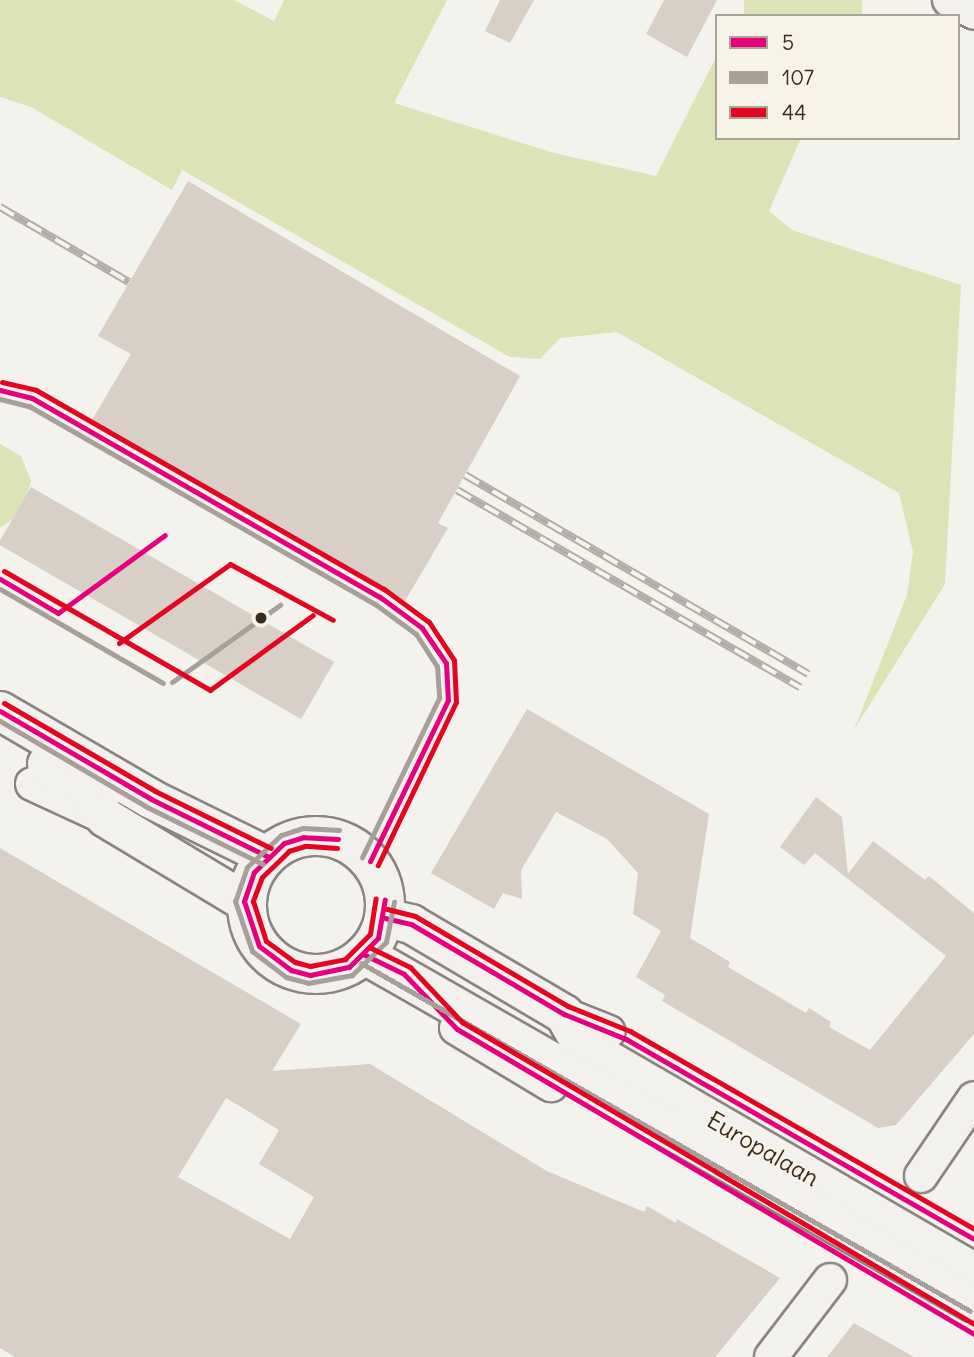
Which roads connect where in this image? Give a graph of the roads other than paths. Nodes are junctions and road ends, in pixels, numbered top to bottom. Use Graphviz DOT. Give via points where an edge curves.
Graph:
graph roads {
  1 [pos="948,0"];
  2 [pos="974,13"];
  3 [pos="0,710"];
  4 [pos="0,737"];
  5 [pos="32,784"];
  6 [pos="106,818"];
  7 [pos="267,856"];
  8 [pos="244,901"];
  9 [pos="385,918"];
  10 [pos="365,955"];
  11 [pos="404,974"];
  12 [pos="564,1014"];
  13 [pos="608,1032"];
  14 [pos="551,1085"];
  15 [pos="974,1098"];
  16 [pos="921,1176"];
  17 [pos="974,1272"];
  18 [pos="830,1280"];
  19 [pos="974,1303"];
  20 [pos="771,1357"];
  1 -- 2 [label="street"];
  3 -- 7 [label="main road" via="151,799"];
  4 -- 6 [label="main road" via="81,785"];
  5 -- 6 [label="street"];
  6 -- 8 [label="main road"];
  7 -- 8 [label="main road" via="254,872"];
  7 -- 9 [label="main road" via="304,836 338,839 374,866 386,898"];
  8 -- 10 [label="main road" via="259,946 291,970 330,973"];
  9 -- 10 [label="main road"];
  9 -- 12 [label="main road, Europalaan" via="411,924"];
  10 -- 11 [label="main road, Europalaan"];
  11 -- 14 [label="street, Europalaan" via="457,1029"];
  11 -- 19 [label="main road, Europalaan"];
  12 -- 13 [label="street, Europalaan"];
  12 -- 17 [label="main road, Europalaan" via="582,1045"];
  15 -- 16 [label="street"];
  18 -- 20 [label="street"];
}
